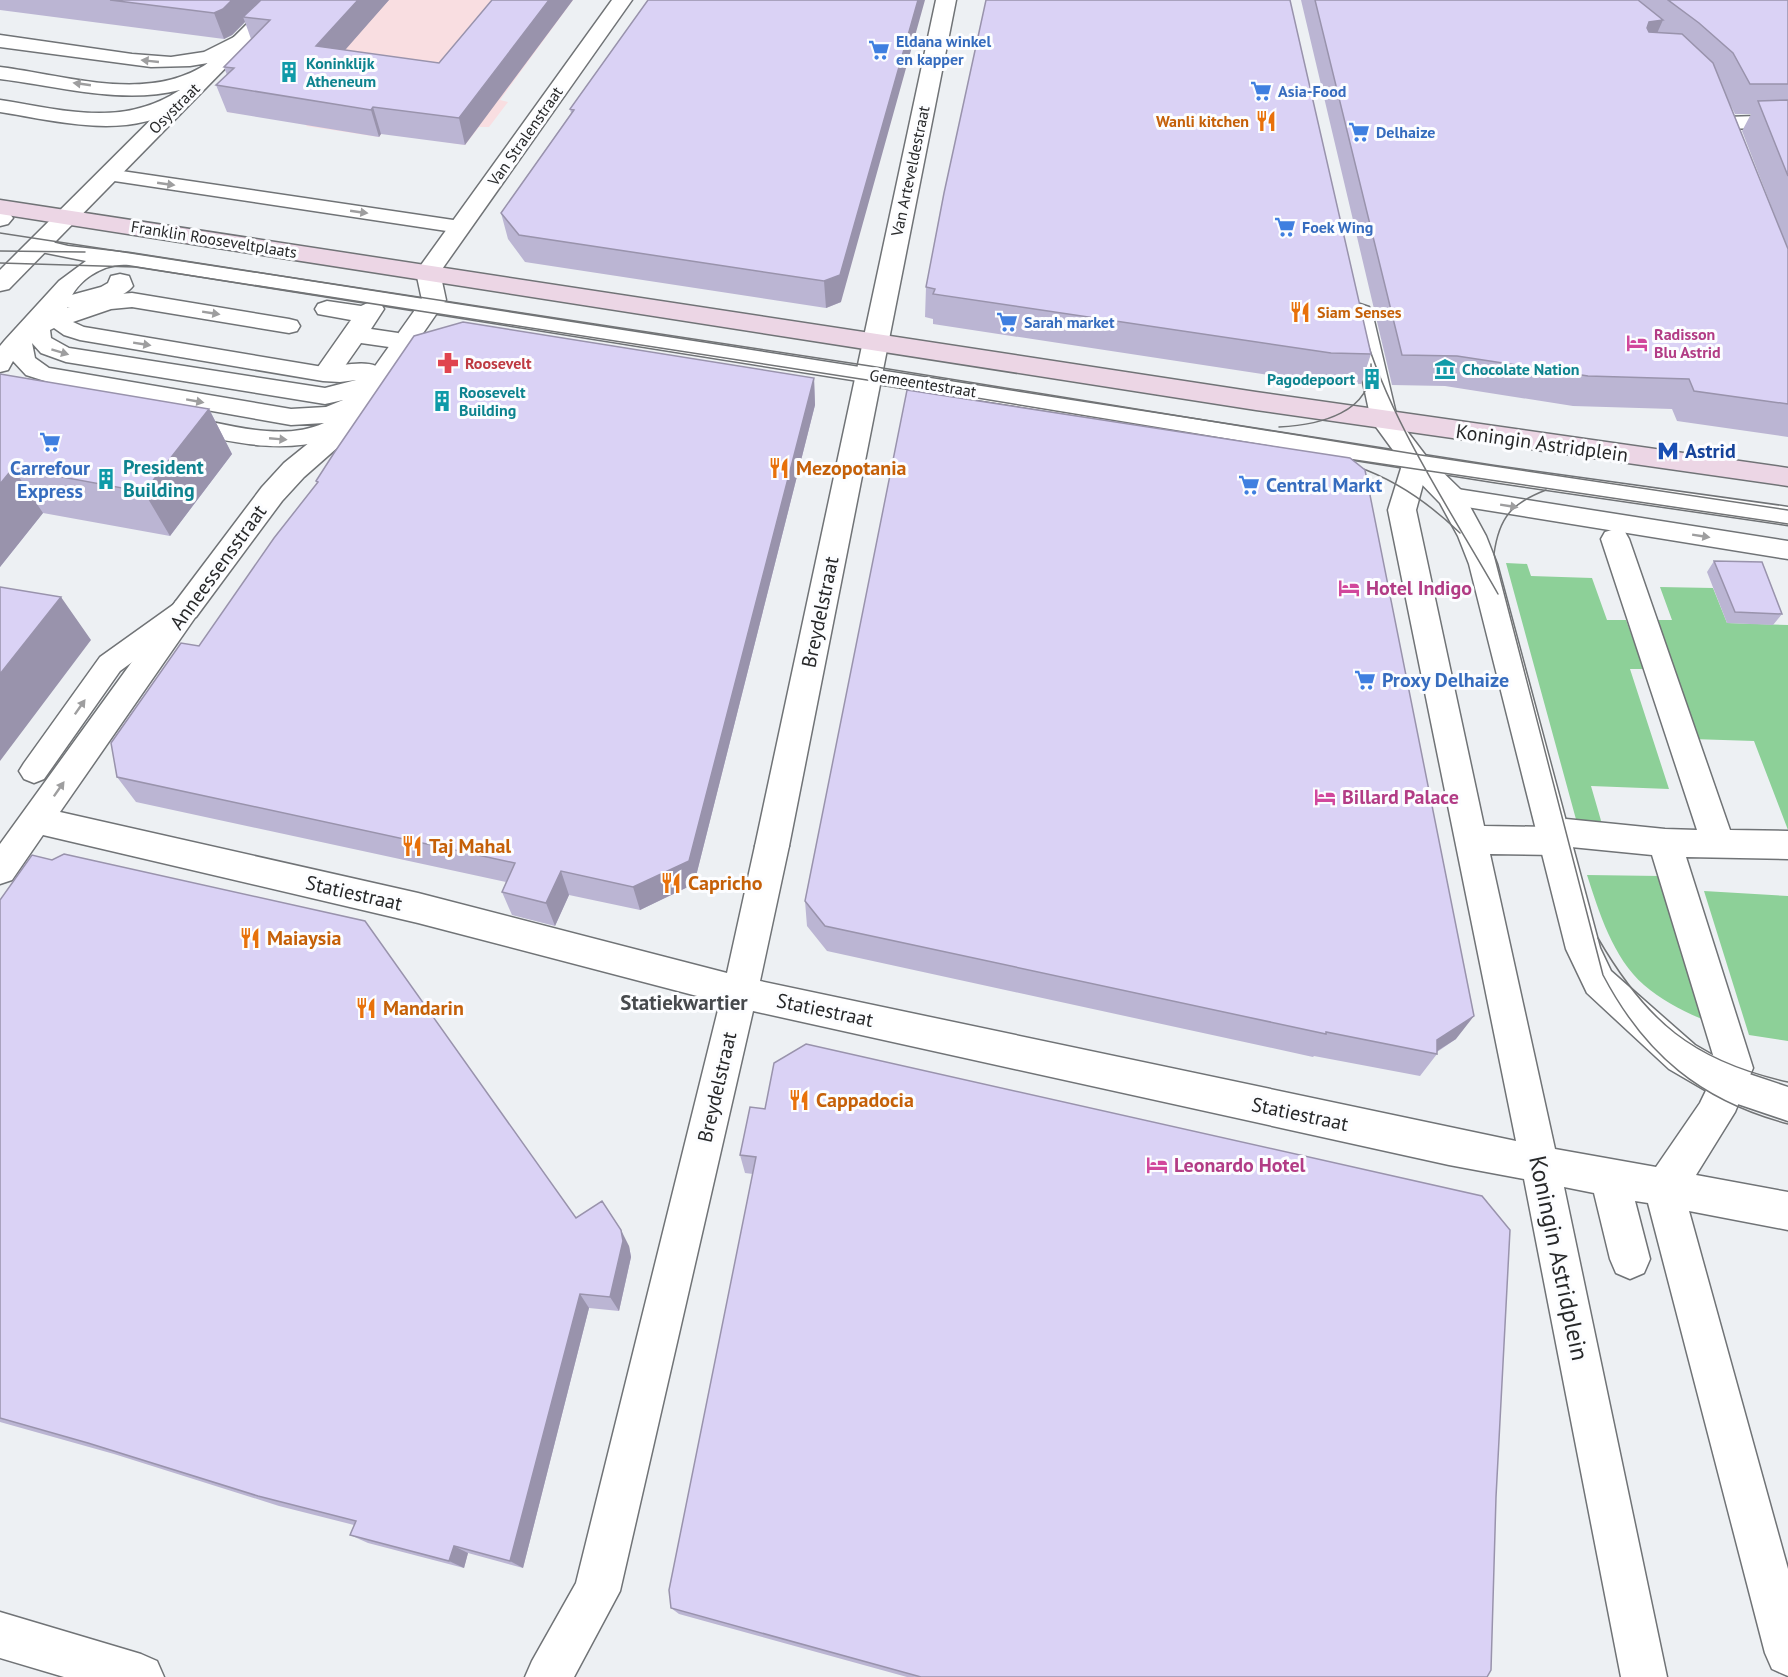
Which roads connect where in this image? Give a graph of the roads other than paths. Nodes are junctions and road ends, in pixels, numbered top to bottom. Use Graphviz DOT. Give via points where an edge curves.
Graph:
graph roads {
  1 [pos="282,0"];
  2 [pos="622,0"];
  3 [pos="946,0"];
  4 [pos="0,41"];
  5 [pos="0,57"];
  6 [pos="217,65"];
  7 [pos="0,73"];
  8 [pos="0,89"];
  9 [pos="0,106"];
  10 [pos="1788,121"];
  11 [pos="1734,145"];
  12 [pos="108,175"];
  13 [pos="0,215"];
  14 [pos="66,217"];
  15 [pos="460,227"];
  16 [pos="39,245"];
  17 [pos="428,272"];
  18 [pos="0,284"];
  19 [pos="116,284"];
  20 [pos="1355,289"];
  21 [pos="430,306"];
  22 [pos="327,309"];
  23 [pos="41,318"];
  24 [pos="364,319"];
  25 [pos="87,326"];
  26 [pos="289,326"];
  27 [pos="874,343"];
  28 [pos="393,351"];
  29 [pos="0,365"];
  30 [pos="332,367"];
  31 [pos="868,374"];
  32 [pos="373,388"];
  33 [pos="358,410"];
  34 [pos="152,418"];
  35 [pos="1384,420"];
  36 [pos="1416,462"];
  37 [pos="1788,477"];
  38 [pos="1451,497"];
  39 [pos="1788,516"];
  40 [pos="1615,539"];
  41 [pos="1788,550"];
  42 [pos="186,609"];
  43 [pos="34,771"];
  44 [pos="36,820"];
  45 [pos="1470,840"];
  46 [pos="1555,841"];
  47 [pos="1665,843"];
  48 [pos="1718,844"];
  49 [pos="1788,845"];
  50 [pos="0,870"];
  51 [pos="740,992"];
  52 [pos="1730,1085"];
  53 [pos="1788,1104"];
  54 [pos="1540,1165"];
  55 [pos="1610,1178"];
  56 [pos="1664,1189"];
  57 [pos="1788,1211"];
  58 [pos="1630,1259"];
  59 [pos="0,1635"];
  60 [pos="1788,1653"];
  61 [pos="141,1677"];
  62 [pos="548,1677"];
  63 [pos="1644,1677"];
  1 -- 6 [label="street, Osystraat"];
  2 -- 15 [label="street, Van Stralenstraat"];
  3 -- 27 [label="street, Van Arteveldestraat"];
  6 -- 4 [label="lane, one-way" via="225,51 168,63"];
  5 -- 6 [label="lane" via="154,77"];
  6 -- 7 [label="lane, one-way" via="185,83 139,91"];
  6 -- 8 [label="lane" via="189,89 170,98 124,105"];
  6 -- 9 [label="lane" via="169,107 125,119 94,119"];
  6 -- 12 [label="street, Osystraat"];
  10 -- 11 [label="street" via="1722,115"];
  12 -- 14 [label="street, Osystraat"];
  12 -- 15 [label="lane, one-way"];
  13 -- 14 [label="main road, Franklin Rooseveltplaats"];
  14 -- 16 [label="street, Osystraat"];
  14 -- 17 [label="main road, Franklin Rooseveltplaats"];
  15 -- 17 [label="street, Van Stralenstraat"];
  16 -- 18 [label="street, Osystraat"];
  16 -- 19 [label="lane, Franklin Rooseveltplaats" via="68,252"];
  17 -- 21 [label="street" via="434,300"];
  17 -- 27 [label="main road, Gemeentestraat"];
  19 -- 21 [label="lane, Franklin Rooseveltplaats"];
  19 -- 23 [label="street"];
  19 -- 23 [label="lane" via="107,260 95,264 80,274"];
  19 -- 25 [label="street"];
  19 -- 26 [label="lane, one-way" via="132,300"];
  20 -- 35 [label="street"];
  21 -- 28 [label="street, Anneessensstraat"];
  21 -- 31 [label="lane, Gemeentestraat"];
  22 -- 24 [label="street"];
  23 -- 28 [label="lane, one-way" via="36,332 41,342 62,354 311,395 353,390 377,378"];
  23 -- 29 [label="lane" via="9,349"];
  23 -- 32 [label="lane, one-way" via="19,346 32,371 43,374 291,417 319,417 347,409"];
  24 -- 28 [label="street"];
  24 -- 30 [label="street"];
  27 -- 31 [label="street, Breydelstraat"];
  27 -- 35 [label="main road, Gemeentestraat"];
  28 -- 32 [label="street, Anneessensstraat"];
  31 -- 36 [label="lane, Gemeentestraat"];
  31 -- 51 [label="street, Breydelstraat"];
  32 -- 33 [label="street, Anneessensstraat"];
  34 -- 33 [label="lane, one-way" via="293,441 331,431"];
  33 -- 42 [label="street, Anneessensstraat" via="345,427 272,494"];
  35 -- 36 [label="street"];
  35 -- 37 [label="main road, Koningin Astridplein"];
  36 -- 38 [label="street"];
  36 -- 39 [label="lane, Koningin Astridplein"];
  36 -- 45 [label="street, Koningin Astridplein" via="1402,510"];
  38 -- 41 [label="lane, one-way"];
  38 -- 46 [label="street" via="1483,564"];
  40 -- 48 [label="street"];
  43 -- 42 [label="lane, one-way" via="110,664"];
  44 -- 42 [label="street, Anneessensstraat, one-way"];
  44 -- 50 [label="street, Anneessensstraat"];
  44 -- 51 [label="street, Statiestraat" via="418,908"];
  45 -- 46 [label="street"];
  45 -- 54 [label="street, Koningin Astridplein"];
  46 -- 47 [label="street" via="1566,832"];
  46 -- 52 [label="street" via="1583,949 1599,982 1682,1057"];
  47 -- 48 [label="street"];
  47 -- 52 [label="street" via="1735,1068"];
  48 -- 49 [label="street"];
  51 -- 54 [label="street, Statiestraat"];
  51 -- 62 [label="street, Breydelstraat" via="597,1591"];
  52 -- 53 [label="street"];
  52 -- 56 [label="street"];
  54 -- 55 [label="street, Statiestraat"];
  54 -- 63 [label="street, Koningin Astridplein"];
  55 -- 56 [label="street, Statiestraat"];
  55 -- 58 [label="street"];
  56 -- 57 [label="street"];
  56 -- 60 [label="street"];
  59 -- 61 [label="street"];
}
